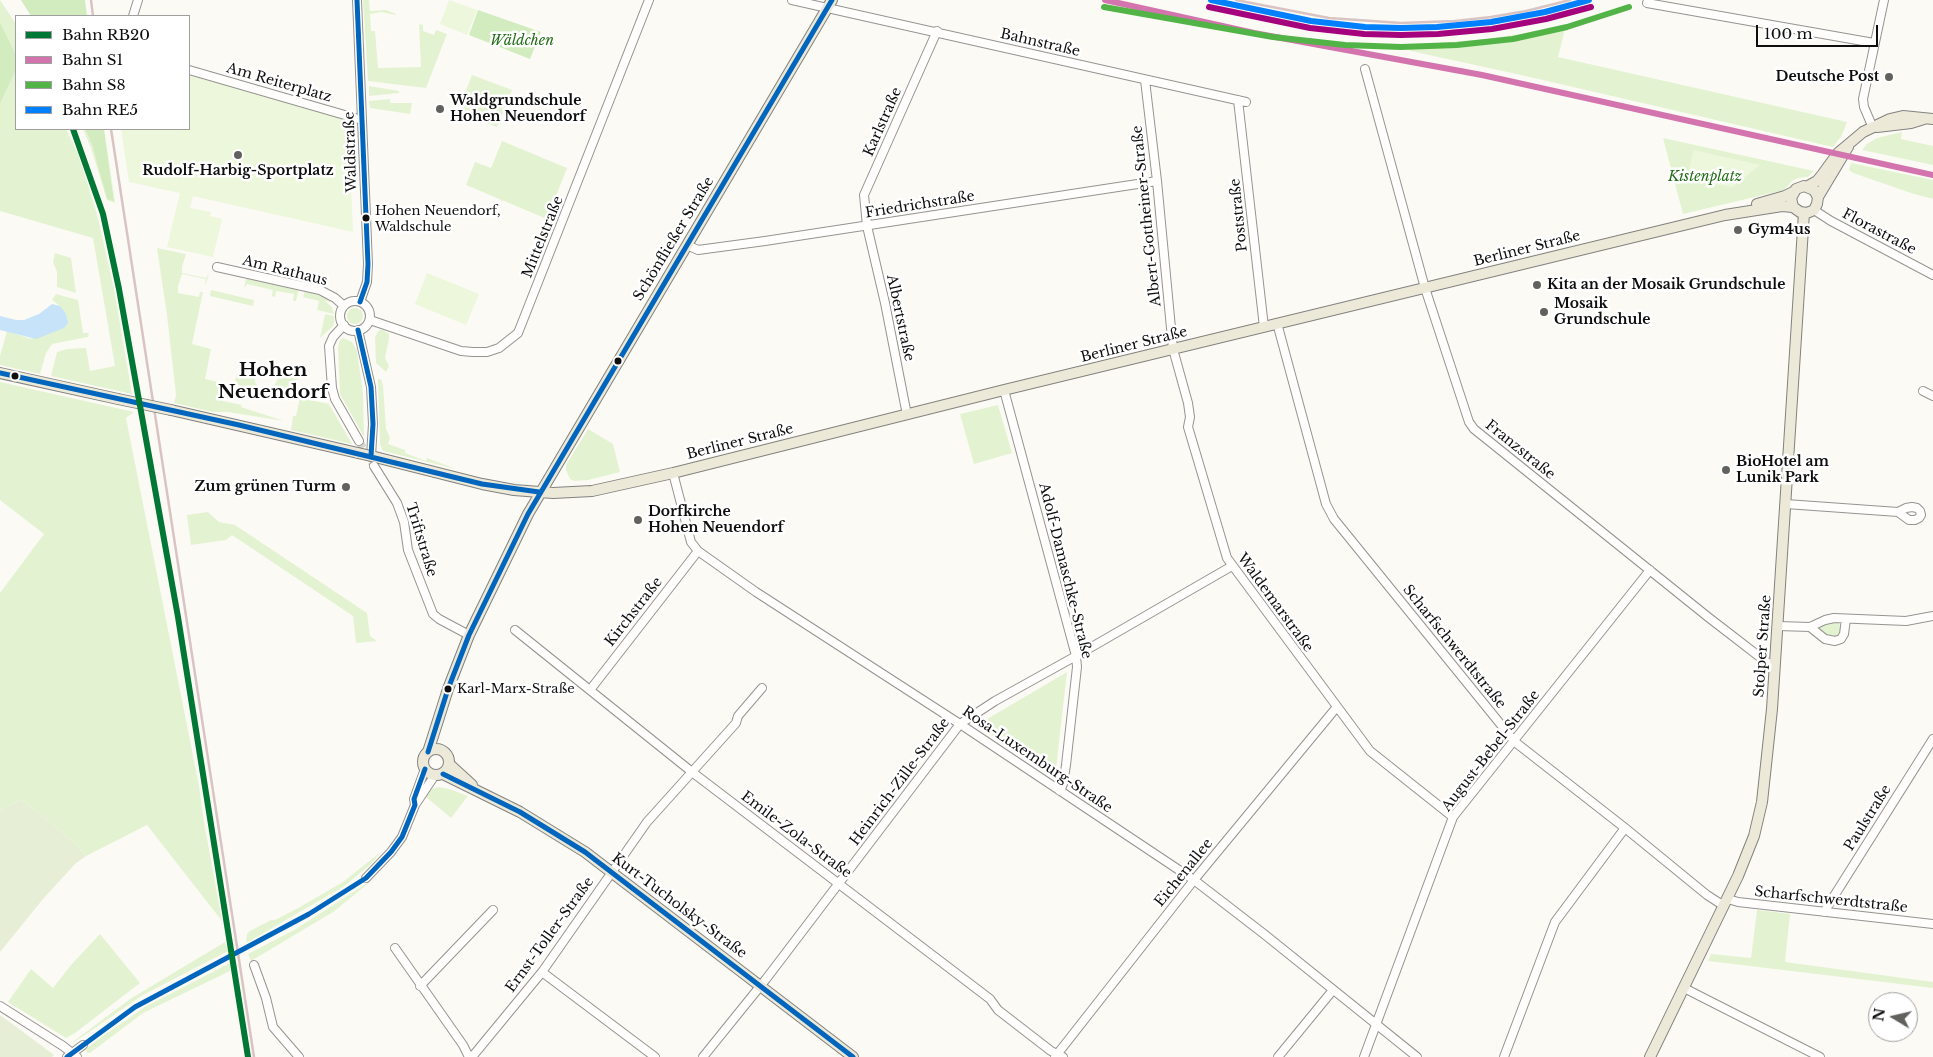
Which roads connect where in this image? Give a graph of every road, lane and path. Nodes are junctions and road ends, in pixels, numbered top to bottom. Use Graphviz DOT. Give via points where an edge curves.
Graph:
graph roads {
  1 [pos="138,0"];
  2 [pos="356,0"];
  3 [pos="648,0"];
  4 [pos="792,0"];
  5 [pos="1884,0"];
  6 [pos="1646,3"];
  7 [pos="830,4"];
  8 [pos="133,15"];
  9 [pos="936,31"];
  10 [pos="1874,43"];
  11 [pos="1365,69"];
  12 [pos="190,70"];
  13 [pos="1145,80"];
  14 [pos="1242,101"];
  15 [pos="1929,119"];
  16 [pos="362,120"];
  17 [pos="1874,127"];
  18 [pos="1849,145"];
  19 [pos="1157,181"];
  20 [pos="1808,186"];
  21 [pos="1793,192"];
  22 [pos="1818,197"];
  23 [pos="1793,207"];
  24 [pos="1808,211"];
  25 [pos="1733,213"];
  26 [pos="867,226"];
  27 [pos="687,245"];
  28 [pos="217,267"];
  29 [pos="1933,275"];
  30 [pos="1425,288"];
  31 [pos="360,302"];
  32 [pos="344,306"];
  33 [pos="370,320"];
  34 [pos="1277,323"];
  35 [pos="344,325"];
  36 [pos="1264,326"];
  37 [pos="358,330"];
  38 [pos="1173,349"];
  39 [pos="0,373"];
  40 [pos="1004,390"];
  41 [pos="1923,390"];
  42 [pos="1933,396"];
  43 [pos="1933,400"];
  44 [pos="907,415"];
  45 [pos="359,441"];
  46 [pos="374,458"];
  47 [pos="673,473"];
  48 [pos="539,492"];
  49 [pos="1786,504"];
  50 [pos="1898,512"];
  51 [pos="698,551"];
  52 [pos="1232,566"];
  53 [pos="1650,570"];
  54 [pos="1933,616"];
  55 [pos="1846,619"];
  56 [pos="1778,626"];
  57 [pos="1810,628"];
  58 [pos="515,630"];
  59 [pos="470,635"];
  60 [pos="1076,656"];
  61 [pos="1775,667"];
  62 [pos="762,688"];
  63 [pos="590,690"];
  64 [pos="1336,708"];
  65 [pos="440,716"];
  66 [pos="960,724"];
  67 [pos="1933,739"];
  68 [pos="1515,742"];
  69 [pos="441,750"];
  70 [pos="428,752"];
  71 [pos="449,764"];
  72 [pos="425,769"];
  73 [pos="692,772"];
  74 [pos="439,774"];
  75 [pos="478,791"];
  76 [pos="1060,791"];
  77 [pos="415,805"];
  78 [pos="1453,817"];
  79 [pos="1625,828"];
  80 [pos="611,872"];
  81 [pos="366,878"];
  82 [pos="1194,880"];
  83 [pos="838,883"];
  84 [pos="1726,903"];
  85 [pos="493,910"];
  86 [pos="1824,912"];
  87 [pos="1933,924"];
  88 [pos="395,948"];
  89 [pos="254,965"];
  90 [pos="542,972"];
  91 [pos="420,986"];
  92 [pos="760,986"];
  93 [pos="1684,988"];
  94 [pos="1334,990"];
  95 [pos="0,1006"];
  96 [pos="1375,1024"];
  97 [pos="83,1045"];
  98 [pos="72,1056"];
  99 [pos="1058,1056"];
  100 [pos="299,1057"];
  101 [pos="470,1057"];
  102 [pos="654,1057"];
  103 [pos="703,1057"];
  104 [pos="853,1057"];
  105 [pos="1278,1057"];
  106 [pos="1364,1057"];
  107 [pos="1417,1057"];
  108 [pos="1504,1057"];
  109 [pos="1650,1057"];
  110 [pos="1820,1057"];
  1 -- 8 [label="street"];
  2 -- 16 [label="street, Waldstraße"];
  3 -- 33 [label="street, Mittelstraße" via="518,333 499,348 487,352 461,351"];
  4 -- 7 [label="street, Bahnstraße"];
  5 -- 10 [label="street"];
  6 -- 10 [label="street"];
  7 -- 9 [label="street, Bahnstraße"];
  7 -- 27 [label="main road, Schönfließer Straße"];
  9 -- 13 [label="street, Bahnstraße"];
  9 -- 26 [label="street, Karlstraße" via="864,195"];
  10 -- 17 [label="street" via="1863,100"];
  11 -- 30 [label="street, Franzstraße"];
  12 -- 16 [label="street, Am Reiterplatz"];
  13 -- 14 [label="street, Bahnstraße"];
  13 -- 19 [label="street, Albert-Gottheiner-Straße"];
  14 -- 36 [label="street, Poststraße"];
  15 -- 17 [label="main road"];
  16 -- 31 [label="street, Waldstraße" via="368,264"];
  17 -- 18 [label="main road"];
  18 -- 20 [label="main road" via="1838,153 1817,181"];
  18 -- 22 [label="main road"];
  19 -- 26 [label="street, Friedrichstraße"];
  19 -- 38 [label="street, Albert-Gottheiner-Straße"];
  20 -- 21 [label="main road"];
  20 -- 22 [label="main road"];
  21 -- 23 [label="main road"];
  21 -- 25 [label="main road, Berliner Straße"];
  22 -- 24 [label="main road" via="1817,204"];
  23 -- 24 [label="main road"];
  23 -- 25 [label="main road, Berliner Straße"];
  24 -- 29 [label="street, Florastraße"];
  24 -- 49 [label="main road, Stolper Straße"];
  25 -- 30 [label="main road, Berliner Straße"];
  26 -- 27 [label="street, Friedrichstraße" via="698,250"];
  26 -- 44 [label="street, Albertstraße"];
  27 -- 48 [label="main road, Schönfließer Straße"];
  28 -- 32 [label="street, Am Rathaus" via="320,290"];
  30 -- 34 [label="main road, Berliner Straße"];
  30 -- 53 [label="street, Franzstraße" via="1465,412 1474,429"];
  31 -- 32 [label="street" via="351,301"];
  31 -- 33 [label="street" via="369,310"];
  32 -- 35 [label="street" via="340,317"];
  33 -- 37 [label="street"];
  34 -- 36 [label="main road, Berliner Straße"];
  34 -- 68 [label="street, Scharfschwerdtstraße" via="1329,512"];
  35 -- 37 [label="street" via="349,330"];
  35 -- 45 [label="street" via="330,346 332,388"];
  36 -- 38 [label="main road, Berliner Straße"];
  37 -- 46 [label="street" via="371,387"];
  38 -- 40 [label="main road, Berliner Straße"];
  38 -- 52 [label="street, Waldemarstraße" via="1188,404 1188,427 1226,558"];
  39 -- 46 [label="main road, Berliner Straße, bridge"];
  40 -- 44 [label="main road, Berliner Straße"];
  40 -- 60 [label="street, Adolf-Damaschke-Straße"];
  41 -- 42 [label="street"];
  42 -- 43 [label="street"];
  44 -- 47 [label="main road, Berliner Straße"];
  46 -- 48 [label="main road, Berliner Straße" via="482,484"];
  46 -- 59 [label="street, Triftstraße" via="397,503 408,550 433,614"];
  47 -- 48 [label="main road, Berliner Straße" via="586,492"];
  47 -- 51 [label="street, Rosa-Luxemburg-Straße" via="691,542"];
  48 -- 59 [label="main road"];
  49 -- 50 [label="street"];
  49 -- 56 [label="main road, Stolper Straße"];
  51 -- 63 [label="street, Kirchstraße"];
  51 -- 66 [label="street, Rosa-Luxemburg-Straße"];
  52 -- 60 [label="street, Heinrich-Zille-Straße"];
  52 -- 64 [label="street, Waldemarstraße"];
  53 -- 61 [label="street, Franzstraße"];
  53 -- 68 [label="street, August-Bebel-Straße"];
  54 -- 55 [label="street" via="1906,621"];
  55 -- 57 [label="street" via="1825,620"];
  55 -- 57 [label="street" via="1844,634 1835,641 1825,639"];
  56 -- 57 [label="street"];
  56 -- 61 [label="main road, Stolper Straße"];
  58 -- 63 [label="street, Emile-Zola-Straße"];
  59 -- 65 [label="main road"];
  60 -- 66 [label="street, Heinrich-Zille-Straße"];
  60 -- 76 [label="street, Adolf-Damaschke-Straße"];
  61 -- 84 [label="main road, Stolper Straße" via="1762,802 1754,836"];
  62 -- 73 [label="street, Ernst-Toller-Straße"];
  63 -- 73 [label="street, Emile-Zola-Straße"];
  64 -- 78 [label="street, Waldemarstraße" via="1376,758"];
  64 -- 82 [label="street, Eichenallee"];
  65 -- 69 [label="main road"];
  65 -- 70 [label="main road"];
  66 -- 76 [label="street, Rosa-Luxemburg-Straße"];
  66 -- 83 [label="street, Heinrich-Zille-Straße"];
  67 -- 86 [label="street, Paulstraße"];
  68 -- 78 [label="street, August-Bebel-Straße"];
  68 -- 79 [label="street, Scharfschwerdtstraße"];
  69 -- 70 [label="main road"];
  69 -- 71 [label="main road" via="448,756"];
  70 -- 72 [label="main road" via="423,762"];
  71 -- 74 [label="main road" via="446,771"];
  71 -- 75 [label="main road, Kurt-Tucholsky-Straße"];
  72 -- 74 [label="main road"];
  72 -- 77 [label="street" via="414,799"];
  73 -- 80 [label="street, Ernst-Toller-Straße" via="646,822"];
  73 -- 83 [label="street, Emile-Zola-Straße"];
  74 -- 75 [label="main road, Kurt-Tucholsky-Straße"];
  74 -- 77 [label="street"];
  75 -- 80 [label="main road, Kurt-Tucholsky-Straße" via="550,829"];
  76 -- 82 [label="street, Rosa-Luxemburg-Straße"];
  77 -- 81 [label="street" via="402,837"];
  78 -- 96 [label="street, August-Bebel-Straße"];
  79 -- 84 [label="street, Scharfschwerdtstraße" via="1707,895"];
  79 -- 108 [label="street" via="1555,922"];
  80 -- 90 [label="street, Ernst-Toller-Straße"];
  80 -- 92 [label="main road, Kurt-Tucholsky-Straße"];
  82 -- 94 [label="street, Rosa-Luxemburg-Straße"];
  82 -- 99 [label="street, Eichenallee"];
  83 -- 92 [label="street, Heinrich-Zille-Straße"];
  83 -- 99 [label="street, Emile-Zola-Straße" via="990,998 998,1010"];
  84 -- 86 [label="street, Scharfschwerdtstraße"];
  84 -- 93 [label="main road, Stolper Straße"];
  85 -- 91 [label="street"];
  86 -- 87 [label="street, Scharfschwerdtstraße"];
  88 -- 91 [label="street"];
  89 -- 100 [label="street" via="273,1027"];
  90 -- 101 [label="street, Ernst-Toller-Straße"];
  90 -- 102 [label="street"];
  91 -- 101 [label="street"];
  92 -- 103 [label="street, Heinrich-Zille-Straße"];
  92 -- 104 [label="main road, Kurt-Tucholsky-Straße"];
  93 -- 109 [label="main road, Stolper Straße"];
  93 -- 110 [label="street"];
  94 -- 96 [label="street, Rosa-Luxemburg-Straße"];
  94 -- 105 [label="street"];
  95 -- 98 [label="street"];
  96 -- 106 [label="street, August-Bebel-Straße"];
  96 -- 107 [label="street, Rosa-Luxemburg-Straße"];
  97 -- 98 [label="street"];
}
